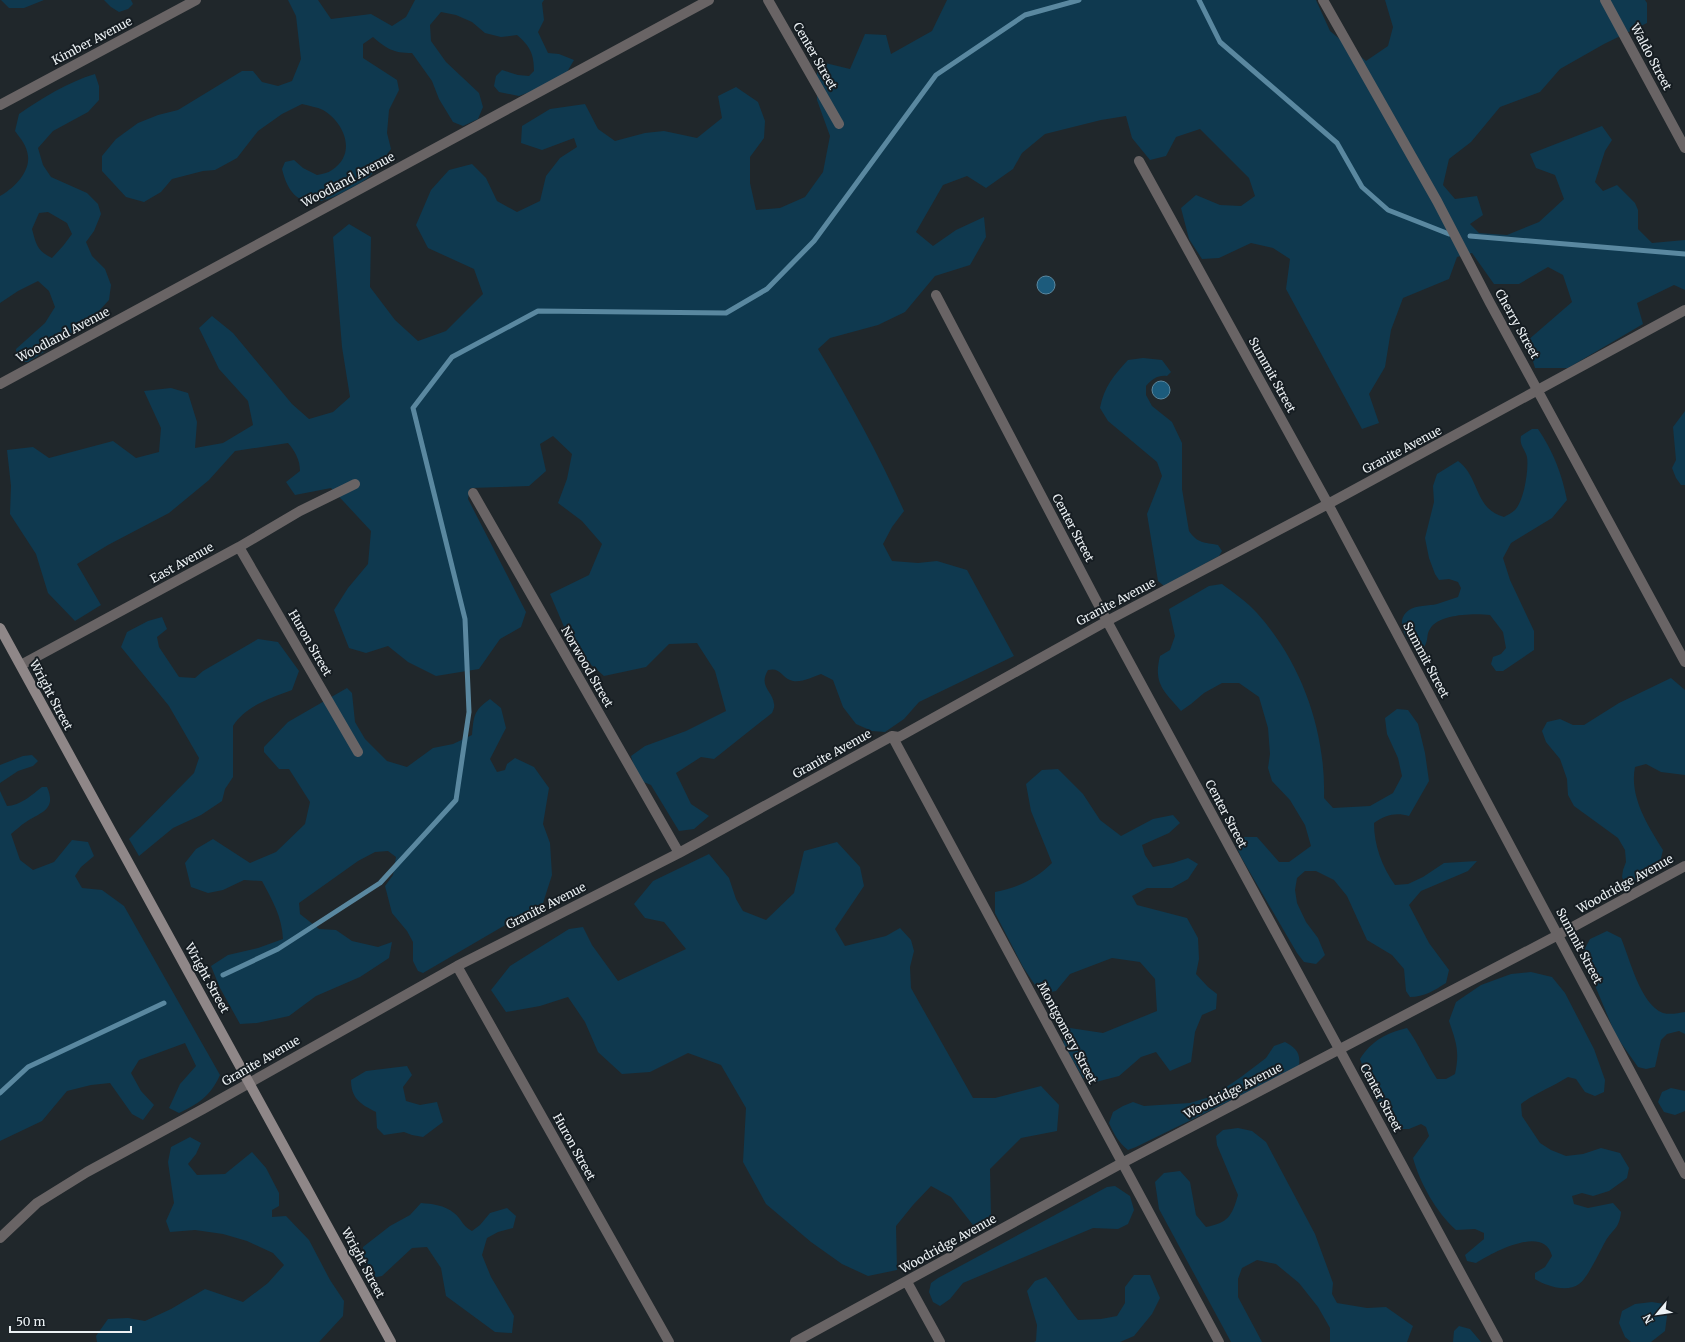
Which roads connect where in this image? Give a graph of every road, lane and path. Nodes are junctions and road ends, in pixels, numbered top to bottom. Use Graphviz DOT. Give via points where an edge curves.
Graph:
graph roads {
  1 [pos="196,0"];
  2 [pos="709,0"];
  3 [pos="768,0"];
  4 [pos="1323,0"];
  5 [pos="1605,0"];
  6 [pos="0,105"];
  7 [pos="839,124"];
  8 [pos="1685,148"];
  9 [pos="1139,161"];
  10 [pos="936,296"];
  11 [pos="1685,310"];
  12 [pos="0,384"];
  13 [pos="1539,390"];
  14 [pos="355,484"];
  15 [pos="473,494"];
  16 [pos="1328,504"];
  17 [pos="239,546"];
  18 [pos="1107,621"];
  19 [pos="0,628"];
  20 [pos="1685,662"];
  21 [pos="21,666"];
  22 [pos="892,736"];
  23 [pos="358,752"];
  24 [pos="679,853"];
  25 [pos="1685,866"];
  26 [pos="1558,935"];
  27 [pos="457,966"];
  28 [pos="1340,1050"];
  29 [pos="250,1082"];
  30 [pos="1122,1163"];
  31 [pos="1685,1174"];
  32 [pos="0,1238"];
  33 [pos="907,1282"];
  34 [pos="391,1342"];
  35 [pos="669,1342"];
  36 [pos="795,1342"];
  37 [pos="940,1342"];
  38 [pos="1219,1342"];
  39 [pos="1498,1342"];
  1 -- 6 [label="street, Kimber Avenue"];
  2 -- 12 [label="street, Woodland Avenue"];
  3 -- 7 [label="street, Center Street"];
  4 -- 13 [label="street, Cherry Street" via="1437,201"];
  5 -- 8 [label="street, Waldo Street"];
  9 -- 16 [label="street, Summit Street"];
  10 -- 18 [label="street, Center Street"];
  11 -- 13 [label="street, Granite Avenue"];
  13 -- 16 [label="street, Granite Avenue"];
  13 -- 20 [label="street, Cherry Street"];
  14 -- 17 [label="street, East Avenue" via="300,511"];
  15 -- 24 [label="street, Norwood Street"];
  16 -- 18 [label="street, Granite Avenue"];
  16 -- 26 [label="street, Summit Street"];
  17 -- 21 [label="street, East Avenue"];
  17 -- 23 [label="street, Huron Street"];
  18 -- 22 [label="street, Granite Avenue" via="899,737"];
  18 -- 28 [label="street, Center Street"];
  19 -- 21 [label="main road, Wright Street"];
  21 -- 29 [label="main road, Wright Street"];
  22 -- 24 [label="street, Granite Avenue"];
  22 -- 30 [label="street, Montgomery Street"];
  24 -- 27 [label="street, Granite Avenue"];
  25 -- 26 [label="street, Woodridge Avenue"];
  26 -- 28 [label="street, Woodridge Avenue"];
  26 -- 31 [label="street, Summit Street"];
  27 -- 29 [label="street, Granite Avenue"];
  27 -- 35 [label="street, Huron Street"];
  28 -- 30 [label="street, Woodridge Avenue"];
  28 -- 39 [label="street, Center Street"];
  29 -- 32 [label="street, Granite Avenue" via="37,1202"];
  29 -- 34 [label="main road, Wright Street"];
  30 -- 33 [label="street, Woodridge Avenue"];
  30 -- 38 [label="street, Montgomery Street"];
  33 -- 36 [label="street, Woodridge Avenue"];
  33 -- 37 [label="street"];
}
